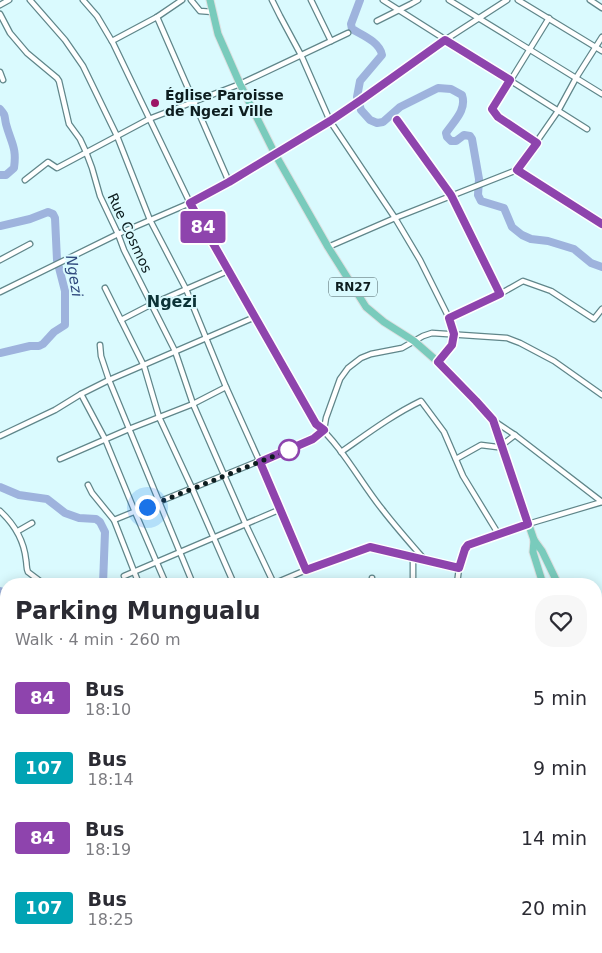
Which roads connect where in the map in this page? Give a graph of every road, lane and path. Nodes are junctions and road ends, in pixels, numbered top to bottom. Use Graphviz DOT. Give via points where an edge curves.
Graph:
graph roads {
  1 [pos="9,0"];
  2 [pos="30,0"];
  3 [pos="83,0"];
  4 [pos="182,0"];
  5 [pos="191,0"];
  6 [pos="210,0"];
  7 [pos="272,0"];
  8 [pos="311,0"];
  9 [pos="383,0"];
  10 [pos="418,0"];
  11 [pos="449,0"];
  12 [pos="507,0"];
  13 [pos="518,0"];
  14 [pos="590,0"];
  15 [pos="0,5"];
  16 [pos="602,8"];
  17 [pos="398,10"];
  18 [pos="212,12"];
  19 [pos="0,14"];
  20 [pos="157,17"];
  21 [pos="548,18"];
  22 [pos="479,19"];
  23 [pos="378,21"];
  24 [pos="348,33"];
  25 [pos="602,37"];
  26 [pos="445,40"];
  27 [pos="112,41"];
  28 [pos="331,41"];
  29 [pos="596,47"];
  30 [pos="529,50"];
  31 [pos="602,51"];
  32 [pos="301,55"];
  33 [pos="0,72"];
  34 [pos="576,78"];
  35 [pos="3,80"];
  36 [pos="510,80"];
  37 [pos="240,84"];
  38 [pos="602,94"];
  39 [pos="195,102"];
  40 [pos="558,111"];
  41 [pos="149,119"];
  42 [pos="397,120"];
  43 [pos="330,121"];
  44 [pos="587,129"];
  45 [pos="117,136"];
  46 [pos="537,143"];
  47 [pos="86,152"];
  48 [pos="275,154"];
  49 [pos="517,170"];
  50 [pos="25,180"];
  51 [pos="229,182"];
  52 [pos="451,195"];
  53 [pos="190,203"];
  54 [pos="395,218"];
  55 [pos="150,220"];
  56 [pos="602,224"];
  57 [pos="118,234"];
  58 [pos="30,244"];
  59 [pos="328,247"];
  60 [pos="0,260"];
  61 [pos="228,271"];
  62 [pos="105,288"];
  63 [pos="186,288"];
  64 [pos="0,292"];
  65 [pos="500,294"];
  66 [pos="152,304"];
  67 [pos="602,308"];
  68 [pos="255,317"];
  69 [pos="449,318"];
  70 [pos="121,320"];
  71 [pos="454,334"];
  72 [pos="206,338"];
  73 [pos="414,341"];
  74 [pos="100,345"];
  75 [pos="175,351"];
  76 [pos="438,362"];
  77 [pos="144,366"];
  78 [pos="109,380"];
  79 [pos="226,387"];
  80 [pos="80,394"];
  81 [pos="602,395"];
  82 [pos="193,404"];
  83 [pos="158,417"];
  84 [pos="493,420"];
  85 [pos="129,429"];
  86 [pos="324,430"];
  87 [pos="515,435"];
  88 [pos="0,436"];
  89 [pos="105,439"];
  90 [pos="502,445"];
  91 [pos="341,452"];
  92 [pos="60,459"];
  93 [pos="456,459"];
  94 [pos="260,462"];
  95 [pos="225,475"];
  96 [pos="88,485"];
  97 [pos="192,488"];
  98 [pos="159,501"];
  99 [pos="602,502"];
  100 [pos="281,509"];
  101 [pos="0,511"];
  102 [pos="135,512"];
  103 [pos="114,520"];
  104 [pos="32,523"];
  105 [pos="528,524"];
  106 [pos="246,525"];
  107 [pos="18,532"];
  108 [pos="498,534"];
  109 [pos="213,537"];
  110 [pos="534,540"];
  111 [pos="180,552"];
  112 [pos="413,556"];
  113 [pos="424,560"];
  114 [pos="156,562"];
  115 [pos="459,568"];
  116 [pos="306,570"];
  117 [pos="133,572"];
  118 [pos="124,576"];
  119 [pos="36,578"];
  120 [pos="136,578"];
  121 [pos="163,578"];
  122 [pos="191,578"];
  123 [pos="231,578"];
  124 [pos="271,578"];
  125 [pos="288,578"];
  126 [pos="413,578"];
  127 [pos="458,578"];
  128 [pos="541,578"];
  129 [pos="555,578"];
  1 -- 15 [label="street"];
  2 -- 45 [label="street" via="83,66"];
  3 -- 27 [label="street"];
  4 -- 20 [label="street"];
  5 -- 18 [label="street" via="200,11"];
  6 -- 18 [label="main road, RN27"];
  7 -- 32 [label="street"];
  8 -- 28 [label="street"];
  9 -- 17 [label="street"];
  10 -- 17 [label="street"];
  11 -- 22 [label="street"];
  12 -- 22 [label="street"];
  13 -- 21 [label="street"];
  14 -- 16 [label="street"];
  17 -- 23 [label="street"];
  17 -- 26 [label="street"];
  18 -- 37 [label="main road, RN27"];
  19 -- 47 [label="street, Rue Cosmos" via="10,33 27,53 59,81 70,124"];
  20 -- 27 [label="street"];
  20 -- 39 [label="street"];
  21 -- 29 [label="street"];
  21 -- 30 [label="street"];
  22 -- 26 [label="street"];
  22 -- 30 [label="street"];
  24 -- 28 [label="street"];
  25 -- 29 [label="street"];
  26 -- 36 [label="street"];
  26 -- 43 [label="street"];
  27 -- 41 [label="street"];
  28 -- 32 [label="street"];
  29 -- 31 [label="street"];
  29 -- 34 [label="street"];
  30 -- 34 [label="street"];
  30 -- 36 [label="street"];
  32 -- 37 [label="street"];
  32 -- 43 [label="street"];
  33 -- 35 [label="street"];
  34 -- 38 [label="street"];
  34 -- 40 [label="street"];
  36 -- 40 [label="street"];
  36 -- 46 [label="street" via="492,109 498,117"];
  37 -- 39 [label="street"];
  37 -- 48 [label="main road, RN27"];
  39 -- 41 [label="street"];
  39 -- 51 [label="street"];
  40 -- 44 [label="street"];
  40 -- 46 [label="street"];
  41 -- 45 [label="street"];
  41 -- 53 [label="street"];
  42 -- 52 [label="street"];
  43 -- 48 [label="street"];
  43 -- 54 [label="street"];
  45 -- 47 [label="street"];
  45 -- 55 [label="street"];
  46 -- 49 [label="street"];
  47 -- 50 [label="street" via="57,168 48,162"];
  47 -- 57 [label="street, Rue Cosmos" via="100,196"];
  48 -- 51 [label="street"];
  48 -- 59 [label="main road, RN27"];
  49 -- 52 [label="street"];
  49 -- 56 [label="street"];
  51 -- 53 [label="street"];
  52 -- 54 [label="street"];
  52 -- 65 [label="street"];
  53 -- 55 [label="street"];
  53 -- 61 [label="street"];
  54 -- 59 [label="street"];
  54 -- 69 [label="street"];
  55 -- 57 [label="street"];
  55 -- 63 [label="street"];
  57 -- 64 [label="street"];
  57 -- 66 [label="street, Rue Cosmos"];
  58 -- 60 [label="street"];
  59 -- 73 [label="main road, RN27" via="366,307"];
  61 -- 63 [label="street"];
  61 -- 68 [label="street"];
  62 -- 70 [label="street"];
  63 -- 66 [label="street"];
  63 -- 72 [label="street"];
  65 -- 67 [label="street" via="523,281 551,291 594,319"];
  65 -- 69 [label="street"];
  66 -- 70 [label="street"];
  66 -- 75 [label="street, Rue Cosmos"];
  68 -- 72 [label="street"];
  68 -- 86 [label="street" via="316,424"];
  69 -- 71 [label="street"];
  70 -- 77 [label="street"];
  71 -- 73 [label="street" via="432,333"];
  71 -- 76 [label="street" via="452,345"];
  71 -- 81 [label="street" via="507,338 520,343 554,361"];
  72 -- 75 [label="street"];
  72 -- 79 [label="street"];
  73 -- 76 [label="main road, RN27"];
  73 -- 86 [label="street" via="402,348 361,358 348,368 340,379"];
  74 -- 78 [label="street"];
  75 -- 77 [label="street"];
  75 -- 82 [label="street, Rue Cosmos"];
  76 -- 84 [label="main road, RN27"];
  77 -- 78 [label="street"];
  77 -- 83 [label="street"];
  78 -- 80 [label="street"];
  78 -- 85 [label="street"];
  79 -- 82 [label="street"];
  79 -- 94 [label="street"];
  80 -- 88 [label="street" via="55,410"];
  80 -- 89 [label="street"];
  82 -- 83 [label="street"];
  82 -- 95 [label="street, Rue Cosmos"];
  83 -- 85 [label="street"];
  83 -- 97 [label="street"];
  84 -- 87 [label="street"];
  84 -- 90 [label="main road, RN27"];
  85 -- 89 [label="street"];
  85 -- 98 [label="street"];
  86 -- 91 [label="street"];
  86 -- 94 [label="street" via="313,439"];
  87 -- 90 [label="street"];
  87 -- 99 [label="street"];
  89 -- 92 [label="street"];
  89 -- 102 [label="street"];
  90 -- 93 [label="street" via="481,445"];
  90 -- 105 [label="main road, RN27"];
  91 -- 93 [label="street" via="403,410 421,402 444,432"];
  91 -- 113 [label="street" via="380,507"];
  93 -- 108 [label="street"];
  94 -- 95 [label="street"];
  94 -- 100 [label="street"];
  95 -- 97 [label="street"];
  95 -- 106 [label="street, Rue Cosmos"];
  96 -- 103 [label="street"];
  97 -- 98 [label="street"];
  97 -- 109 [label="street"];
  98 -- 102 [label="street"];
  98 -- 111 [label="street"];
  99 -- 105 [label="street"];
  100 -- 106 [label="street"];
  100 -- 116 [label="street"];
  101 -- 107 [label="street"];
  102 -- 103 [label="street"];
  102 -- 114 [label="street"];
  103 -- 117 [label="street"];
  104 -- 107 [label="street"];
  105 -- 108 [label="street"];
  105 -- 110 [label="main road, RN27"];
  106 -- 109 [label="street"];
  106 -- 124 [label="street, Rue Cosmos"];
  107 -- 119 [label="street" via="26,570"];
  108 -- 115 [label="street" via="468,545"];
  109 -- 111 [label="street"];
  109 -- 123 [label="street"];
  110 -- 128 [label="main road, RN27" via="533,552"];
  110 -- 129 [label="main road, RN27"];
  111 -- 114 [label="street"];
  111 -- 122 [label="street"];
  112 -- 113 [label="street"];
  112 -- 116 [label="street" via="370,547"];
  112 -- 126 [label="street"];
  113 -- 115 [label="street"];
  114 -- 117 [label="street"];
  114 -- 121 [label="street"];
  115 -- 127 [label="street"];
  116 -- 125 [label="street"];
  117 -- 118 [label="street"];
  117 -- 120 [label="street"];
}
